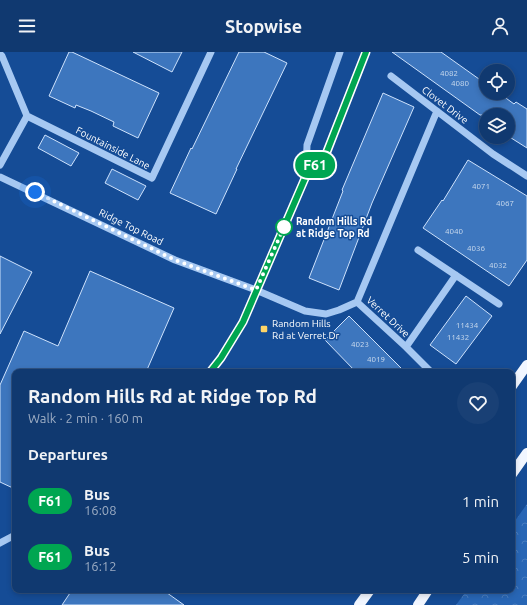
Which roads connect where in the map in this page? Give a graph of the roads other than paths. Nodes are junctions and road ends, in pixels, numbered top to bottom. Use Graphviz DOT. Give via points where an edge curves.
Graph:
graph roads {
  1 [pos="211,52"];
  2 [pos="340,52"];
  3 [pos="366,52"];
  4 [pos="0,54"];
  5 [pos="391,76"];
  6 [pos="437,111"];
  7 [pos="28,116"];
  8 [pos="0,165"];
  9 [pos="306,176"];
  10 [pos="527,176"];
  11 [pos="0,177"];
  12 [pos="418,250"];
  13 [pos="456,275"];
  14 [pos="256,290"];
  15 [pos="357,302"];
  16 [pos="499,304"];
  17 [pos="406,347"];
  18 [pos="527,365"];
  19 [pos="212,369"];
  20 [pos="428,369"];
  21 [pos="515,382"];
  22 [pos="527,453"];
  23 [pos="515,470"];
  24 [pos="12,536"];
  25 [pos="0,543"];
  26 [pos="368,593"];
  27 [pos="426,593"];
  28 [pos="359,605"];
  29 [pos="418,605"];
  1 -- 7 [label="street, Fountainside Lane" via="152,178"];
  2 -- 9 [label="street" via="307,144"];
  3 -- 9 [label="street" via="326,154"];
  4 -- 7 [label="street"];
  5 -- 6 [label="street, Clovet Drive"];
  6 -- 10 [label="street, Clovet Drive" via="493,154"];
  6 -- 15 [label="street"];
  7 -- 8 [label="street"];
  9 -- 14 [label="street"];
  11 -- 14 [label="street, Ridge Top Road" via="175,260"];
  12 -- 13 [label="street"];
  13 -- 16 [label="street"];
  13 -- 17 [label="street"];
  14 -- 15 [label="street, Verret Drive" via="305,311 326,314"];
  14 -- 19 [label="street" via="243,322"];
  15 -- 17 [label="street, Verret Drive"];
  17 -- 20 [label="street, Verret Drive"];
  18 -- 21 [label="main road"];
  22 -- 23 [label="main road"];
  24 -- 25 [label="street"];
  26 -- 28 [label="main road"];
  27 -- 29 [label="main road"];
}
